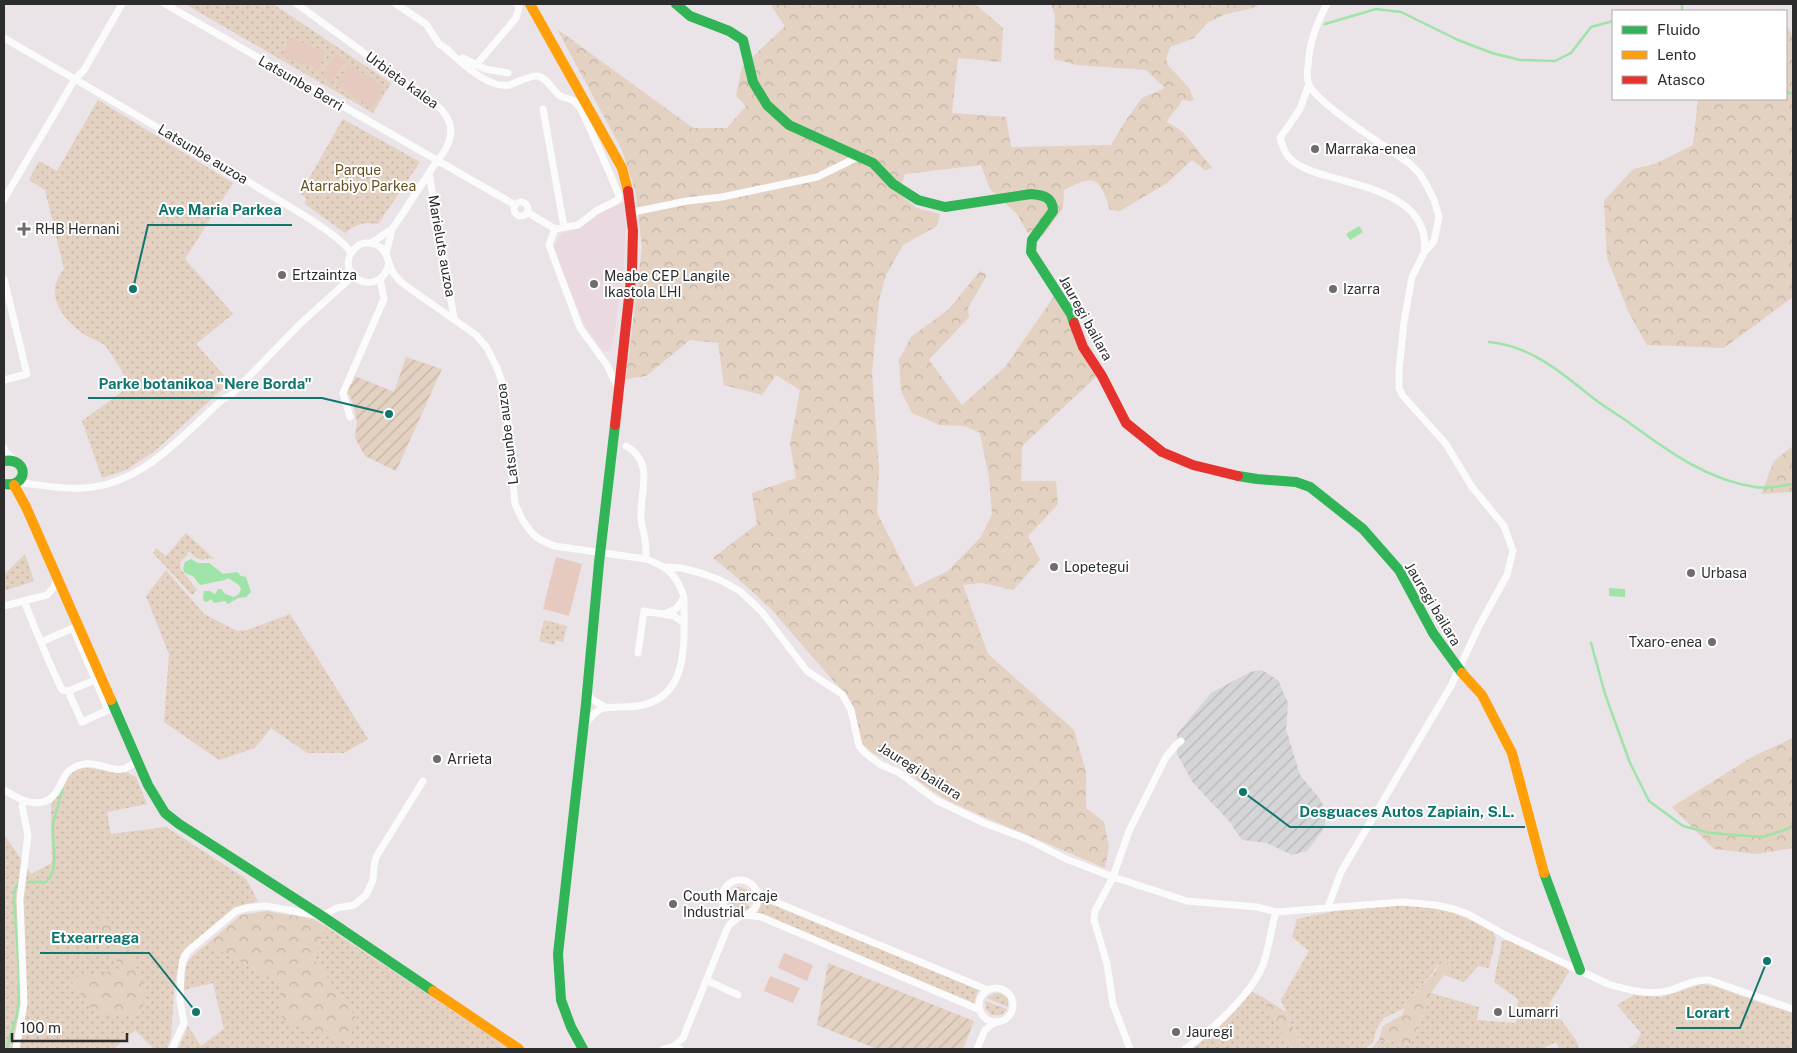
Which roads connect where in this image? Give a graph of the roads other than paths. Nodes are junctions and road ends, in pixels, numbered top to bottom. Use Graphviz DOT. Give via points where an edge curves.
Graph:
graph roads {
  1 [pos="122,4"];
  2 [pos="165,4"];
  3 [pos="298,4"];
  4 [pos="396,4"];
  5 [pos="517,4"];
  6 [pos="530,4"];
  7 [pos="676,4"];
  8 [pos="1327,4"];
  9 [pos="4,38"];
  10 [pos="444,47"];
  11 [pos="476,65"];
  12 [pos="508,73"];
  13 [pos="75,79"];
  14 [pos="1308,84"];
  15 [pos="543,109"];
  16 [pos="860,156"];
  17 [pos="437,160"];
  18 [pos="429,173"];
  19 [pos="4,199"];
  20 [pos="632,212"];
  21 [pos="564,227"];
  22 [pos="392,229"];
  23 [pos="555,229"];
  24 [pos="371,243"];
  25 [pos="351,253"];
  26 [pos="1424,253"];
  27 [pos="386,254"];
  28 [pos="389,262"];
  29 [pos="354,276"];
  30 [pos="4,279"];
  31 [pos="380,279"];
  32 [pos="454,318"];
  33 [pos="4,380"];
  34 [pos="619,391"];
  35 [pos="350,417"];
  36 [pos="626,446"];
  37 [pos="4,448"];
  38 [pos="9,461"];
  39 [pos="23,473"];
  40 [pos="12,484"];
  41 [pos="36,484"];
  42 [pos="646,559"];
  43 [pos="665,567"];
  44 [pos="57,578"];
  45 [pos="684,597"];
  46 [pos="24,601"];
  47 [pos="4,606"];
  48 [pos="666,614"];
  49 [pos="684,623"];
  50 [pos="41,642"];
  51 [pos="638,654"];
  52 [pos="1459,667"];
  53 [pos="95,680"];
  54 [pos="68,692"];
  55 [pos="588,694"];
  56 [pos="606,707"];
  57 [pos="584,727"];
  58 [pos="1181,741"];
  59 [pos="138,760"];
  60 [pos="423,781"];
  61 [pos="4,790"];
  62 [pos="24,801"];
  63 [pos="1113,877"];
  64 [pos="756,891"];
  65 [pos="1328,907"];
  66 [pos="726,910"];
  67 [pos="1276,912"];
  68 [pos="322,916"];
  69 [pos="742,916"];
  70 [pos="729,925"];
  71 [pos="1580,970"];
  72 [pos="706,980"];
  73 [pos="988,990"];
  74 [pos="738,995"];
  75 [pos="1793,1009"];
  76 [pos="980,1010"];
  77 [pos="984,1018"];
  78 [pos="995,1022"];
  79 [pos="986,1030"];
  80 [pos="682,1038"];
  81 [pos="980,1041"];
  82 [pos="676,1048"];
  83 [pos="16,1049"];
  84 [pos="172,1049"];
  85 [pos="519,1049"];
  86 [pos="583,1049"];
  87 [pos="664,1049"];
  88 [pos="684,1049"];
  89 [pos="977,1049"];
  90 [pos="983,1049"];
  91 [pos="1130,1049"];
  92 [pos="1186,1049"];
  1 -- 13 [label="street" via="84,70"];
  2 -- 17 [label="street, Latsunbe Berri"];
  3 -- 17 [label="street, Urbieta kalea" via="444,112 451,126 451,136 447,148"];
  4 -- 10 [label="street" via="426,24"];
  5 -- 11 [label="street" via="516,18"];
  6 -- 20 [label="main road" via="622,168"];
  7 -- 16 [label="main road, Jauregi bailara" via="690,16 729,31 742,40 753,82 767,105 789,125"];
  8 -- 14 [label="street" via="1309,48"];
  9 -- 13 [label="street, Latsunbe auzoa"];
  10 -- 11 [label="street"];
  10 -- 21 [label="street" via="488,81 507,85 539,76 561,96 577,104 619,196 618,200 578,225"];
  11 -- 12 [label="street"];
  13 -- 19 [label="street"];
  13 -- 25 [label="street, Latsunbe auzoa" via="285,204 342,242"];
  14 -- 26 [label="street, Jauregi bailara" via="1338,112 1419,173 1439,217 1434,241"];
  14 -- 26 [label="street" via="1300,109 1280,138 1287,156 1314,172 1401,202 1414,214 1424,232"];
  15 -- 21 [label="street"];
  16 -- 20 [label="street" via="817,177"];
  16 -- 52 [label="main road, Jauregi bailara" via="873,163 906,194 929,204 945,207 1031,194 1051,200 1053,211 1032,240 1031,252 1071,314 1083,347 1126,424 1177,460 1223,473 1296,482 1310,487 1363,529 1399,570 1433,633"];
  17 -- 18 [label="street, Urbieta kalea"];
  17 -- 23 [label="street" via="515,205 523,203 527,212"];
  18 -- 22 [label="street, Urbieta kalea"];
  18 -- 32 [label="street, Marieluts auzoa"];
  20 -- 34 [label="main road" via="632,270"];
  21 -- 23 [label="street"];
  22 -- 24 [label="street, Urbieta kalea"];
  22 -- 27 [label="street, Urbieta kalea"];
  23 -- 34 [label="street" via="549,245 580,328 607,365"];
  24 -- 25 [label="street" via="360,244"];
  24 -- 27 [label="street" via="380,246"];
  25 -- 29 [label="street" via="349,266"];
  26 -- 52 [label="street, Jauregi bailara" via="1412,278 1399,388 1446,444 1472,487 1504,526 1513,550 1507,574"];
  27 -- 28 [label="street"];
  28 -- 31 [label="street" via="385,275"];
  28 -- 32 [label="street, Latsunbe auzoa" via="402,283"];
  29 -- 31 [label="street" via="367,283"];
  29 -- 41 [label="street" via="230,396 141,471 114,482 85,488"];
  30 -- 33 [label="street" via="27,374"];
  31 -- 35 [label="street" via="384,299 343,393"];
  32 -- 42 [label="street, Latsunbe auzoa" via="482,341 498,368 505,390 516,504 522,521 539,539 554,546"];
  34 -- 55 [label="main road"];
  36 -- 42 [label="street" via="634,450 644,468 641,518"];
  37 -- 38 [label="street"];
  38 -- 39 [label="main road" via="21,465"];
  39 -- 40 [label="main road"];
  39 -- 41 [label="street"];
  40 -- 41 [label="street"];
  40 -- 44 [label="main road"];
  42 -- 43 [label="street, Latsunbe auzoa"];
  43 -- 45 [label="street" via="675,576"];
  43 -- 63 [label="street, Jauregi bailara" via="700,573 740,591 762,612 807,670 842,694 851,710 859,746 881,765 898,772 936,800"];
  44 -- 46 [label="street" via="47,595"];
  44 -- 59 [label="main road"];
  45 -- 48 [label="street" via="676,609"];
  45 -- 49 [label="street"];
  46 -- 47 [label="street"];
  46 -- 50 [label="street"];
  48 -- 49 [label="street"];
  48 -- 51 [label="street" via="644,611"];
  49 -- 56 [label="street" via="682,664 672,688 654,702 642,706"];
  50 -- 53 [label="street" via="74,628"];
  50 -- 54 [label="street" via="62,690"];
  52 -- 65 [label="street, Jauregi bailara" via="1442,702 1341,872"];
  52 -- 71 [label="main road, Jauregi bailara" via="1482,694 1512,753 1532,835"];
  53 -- 54 [label="street"];
  53 -- 54 [label="street" via="108,710 82,722"];
  55 -- 56 [label="street"];
  55 -- 57 [label="main road"];
  56 -- 57 [label="street" via="595,712"];
  57 -- 86 [label="main road" via="558,954 561,1000"];
  58 -- 63 [label="street" via="1166,757 1129,831"];
  59 -- 62 [label="street" via="124,770 82,764 70,769 53,796 46,801"];
  59 -- 68 [label="main road" via="155,799 165,813"];
  60 -- 68 [label="street" via="376,857 374,880 366,896 354,905 337,908"];
  61 -- 62 [label="street"];
  62 -- 83 [label="street" via="22,806 28,835 20,899 24,1004"];
  63 -- 67 [label="street, Jauregi bailara" via="1187,901 1257,907"];
  63 -- 91 [label="street" via="1098,903 1094,920 1113,1004"];
  64 -- 66 [label="street" via="748,882 731,882 723,891 722,903"];
  64 -- 69 [label="street" via="756,905"];
  64 -- 73 [label="street"];
  65 -- 67 [label="street, Jauregi bailara"];
  65 -- 71 [label="street, Jauregi bailara" via="1419,902 1454,908"];
  66 -- 69 [label="street"];
  66 -- 70 [label="street"];
  67 -- 92 [label="street" via="1268,949 1256,980 1220,1021"];
  68 -- 84 [label="street" via="266,906 246,908 236,911 188,951 181,973 180,1001 184,1023"];
  68 -- 85 [label="main road"];
  69 -- 70 [label="street"];
  69 -- 76 [label="street" via="761,917"];
  70 -- 72 [label="street"];
  71 -- 75 [label="street, Jauregi bailara" via="1608,984 1643,992 1667,991 1709,980"];
  72 -- 74 [label="street"];
  72 -- 80 [label="street"];
  73 -- 76 [label="street" via="981,998"];
  73 -- 78 [label="street" via="1004,990 1014,1005 1008,1018"];
  76 -- 77 [label="street"];
  77 -- 78 [label="street"];
  77 -- 79 [label="street"];
  78 -- 79 [label="street"];
  79 -- 81 [label="street"];
  80 -- 82 [label="street"];
  80 -- 88 [label="street"];
  81 -- 89 [label="street"];
  81 -- 90 [label="street"];
  82 -- 87 [label="street"];
}
